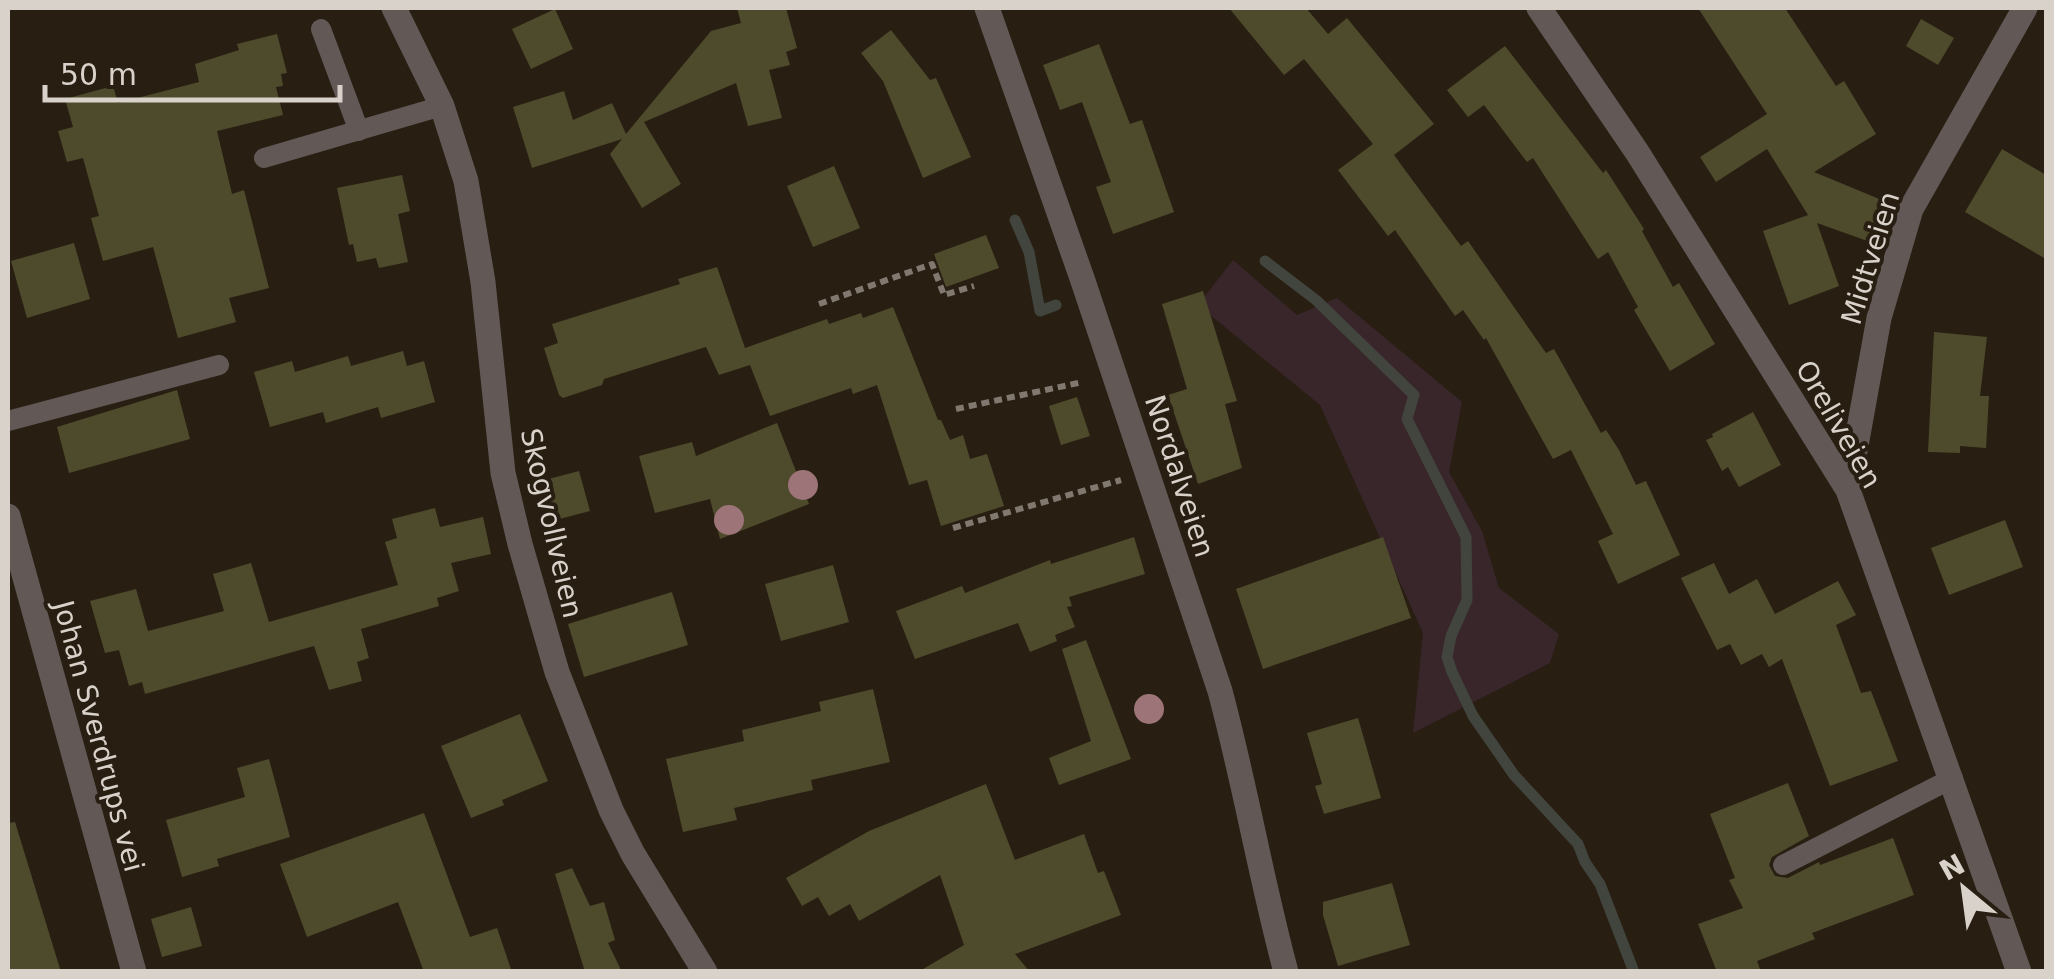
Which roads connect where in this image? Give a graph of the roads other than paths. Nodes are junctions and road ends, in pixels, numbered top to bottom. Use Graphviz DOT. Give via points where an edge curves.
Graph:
graph roads {
  1 [pos="394,8"];
  2 [pos="987,8"];
  3 [pos="1539,8"];
  4 [pos="2026,8"];
  5 [pos="321,29"];
  6 [pos="442,106"];
  7 [pos="358,131"];
  8 [pos="264,158"];
  9 [pos="218,365"];
  10 [pos="8,422"];
  11 [pos="1848,490"];
  12 [pos="8,516"];
  13 [pos="1952,778"];
  14 [pos="1783,866"];
  15 [pos="134,972"];
  16 [pos="706,972"];
  17 [pos="1286,972"];
  18 [pos="2020,972"];
  1 -- 6 [label="street, Skogvollveien"];
  2 -- 17 [label="street, Nordalveien" via="1220,692"];
  3 -- 11 [label="street, Oreliveien"];
  4 -- 11 [label="street, Midtveien" via="1911,208 1879,318"];
  5 -- 7 [label="lane"];
  6 -- 7 [label="lane"];
  6 -- 16 [label="street, Skogvollveien" via="466,181 483,282 503,473 542,620 610,810"];
  7 -- 8 [label="lane"];
  9 -- 10 [label="lane"];
  11 -- 13 [label="street, Oreliveien"];
  12 -- 15 [label="street, Johan Sverdrups vei"];
  13 -- 14 [label="lane"];
  13 -- 18 [label="street, Oreliveien"];
}
